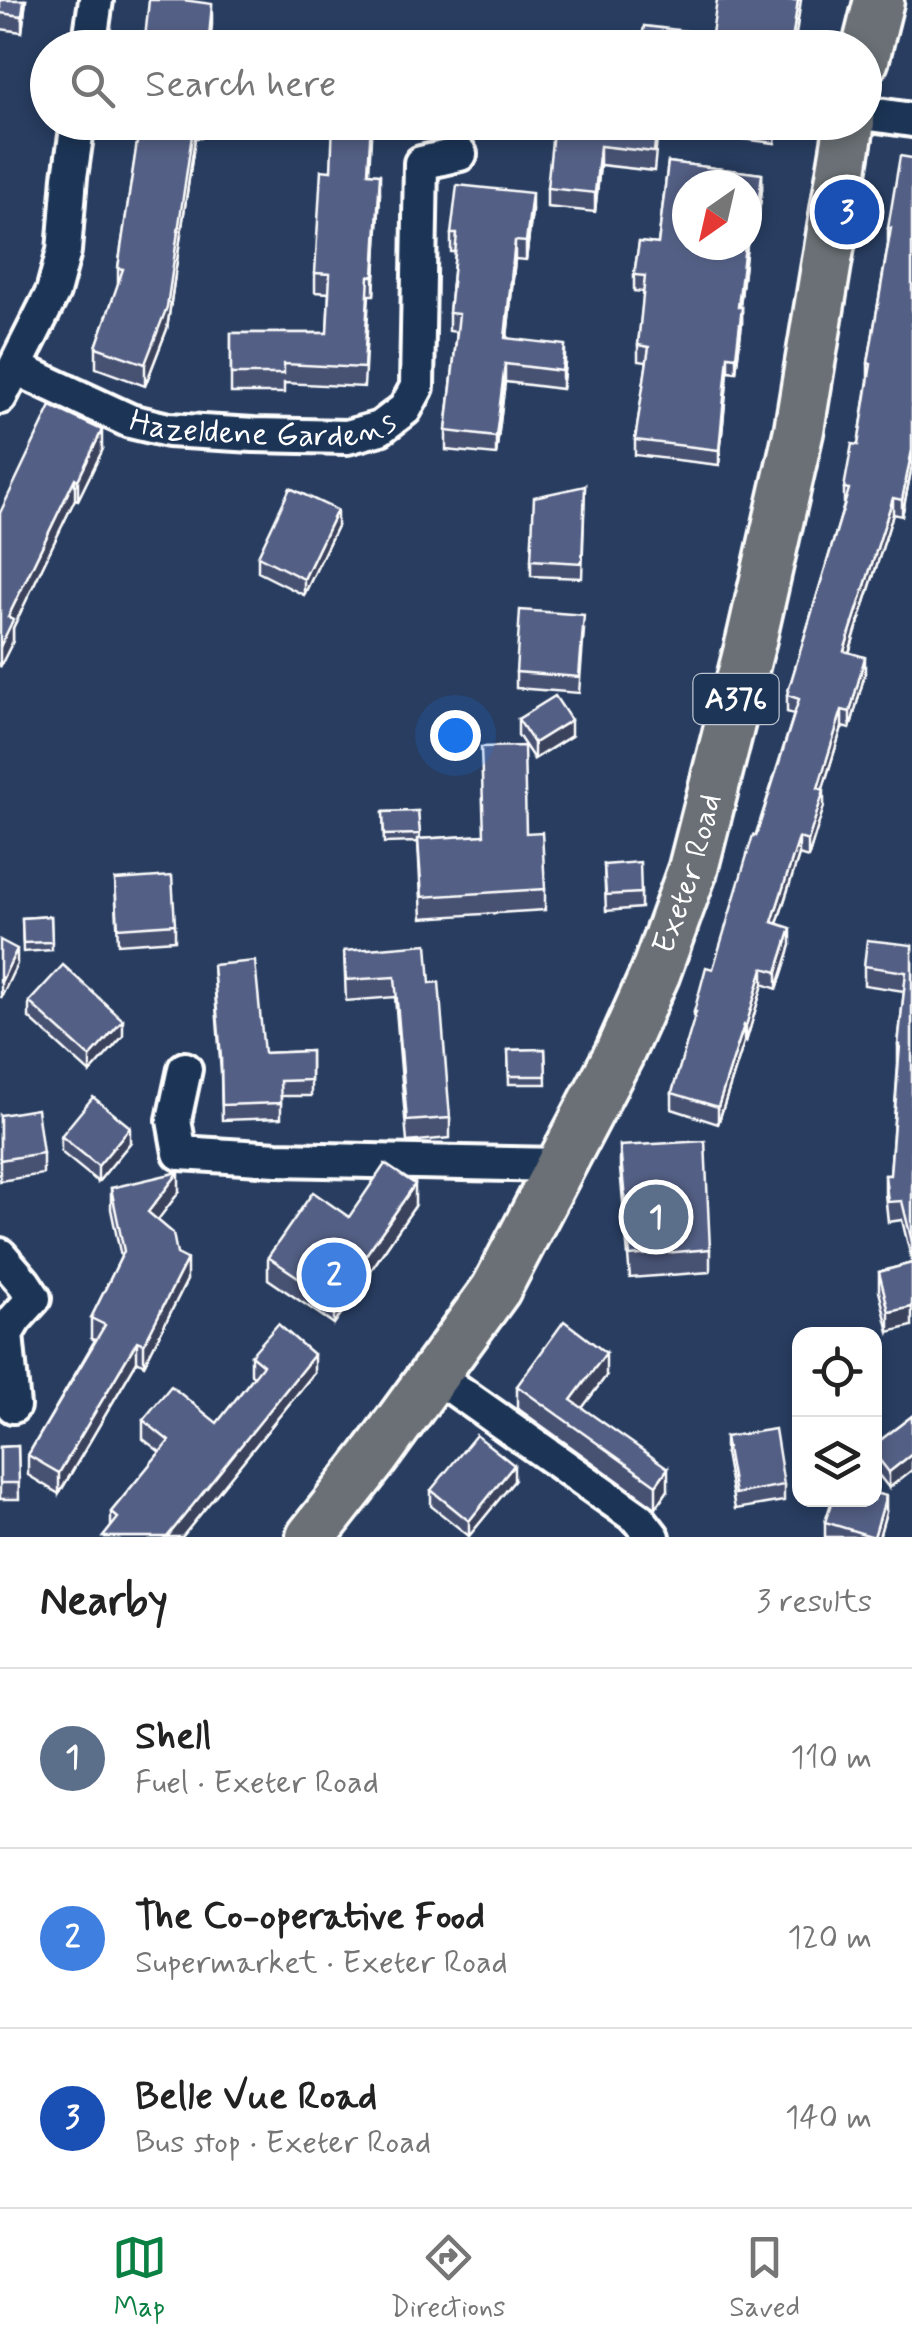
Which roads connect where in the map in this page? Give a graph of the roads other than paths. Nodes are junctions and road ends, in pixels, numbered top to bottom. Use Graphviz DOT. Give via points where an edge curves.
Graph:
graph roads {
  1 [pos="96,0"];
  2 [pos="879,0"];
  3 [pos="92,30"];
  4 [pos="872,30"];
  5 [pos="882,116"];
  6 [pos="912,120"];
  7 [pos="75,140"];
  8 [pos="847,140"];
  9 [pos="460,154"];
  10 [pos="16,368"];
  11 [pos="0,397"];
  12 [pos="184,1069"];
  13 [pos="562,1165"];
  14 [pos="0,1255"];
  15 [pos="435,1375"];
  16 [pos="13,1406"];
  17 [pos="311,1537"];
  18 [pos="653,1537"];
  1 -- 3 [label="street"];
  2 -- 4 [label="highway"];
  5 -- 6 [label="street"];
  7 -- 10 [label="street" via="64,251 53,292"];
  8 -- 13 [label="highway, Exeter Road / A376" via="799,430 693,868 655,974"];
  9 -- 10 [label="street, Hazeldene Gardens" via="421,163 416,387 404,410 380,428 347,437 168,430 130,421"];
  10 -- 11 [label="street"];
  12 -- 13 [label="street" via="174,1120 180,1153"];
  13 -- 15 [label="highway, Exeter Road / A376" via="496,1288"];
  14 -- 16 [label="street" via="34,1298 6,1334"];
  15 -- 17 [label="highway, Exeter Road / A376"];
  15 -- 18 [label="street" via="639,1519"];
}
